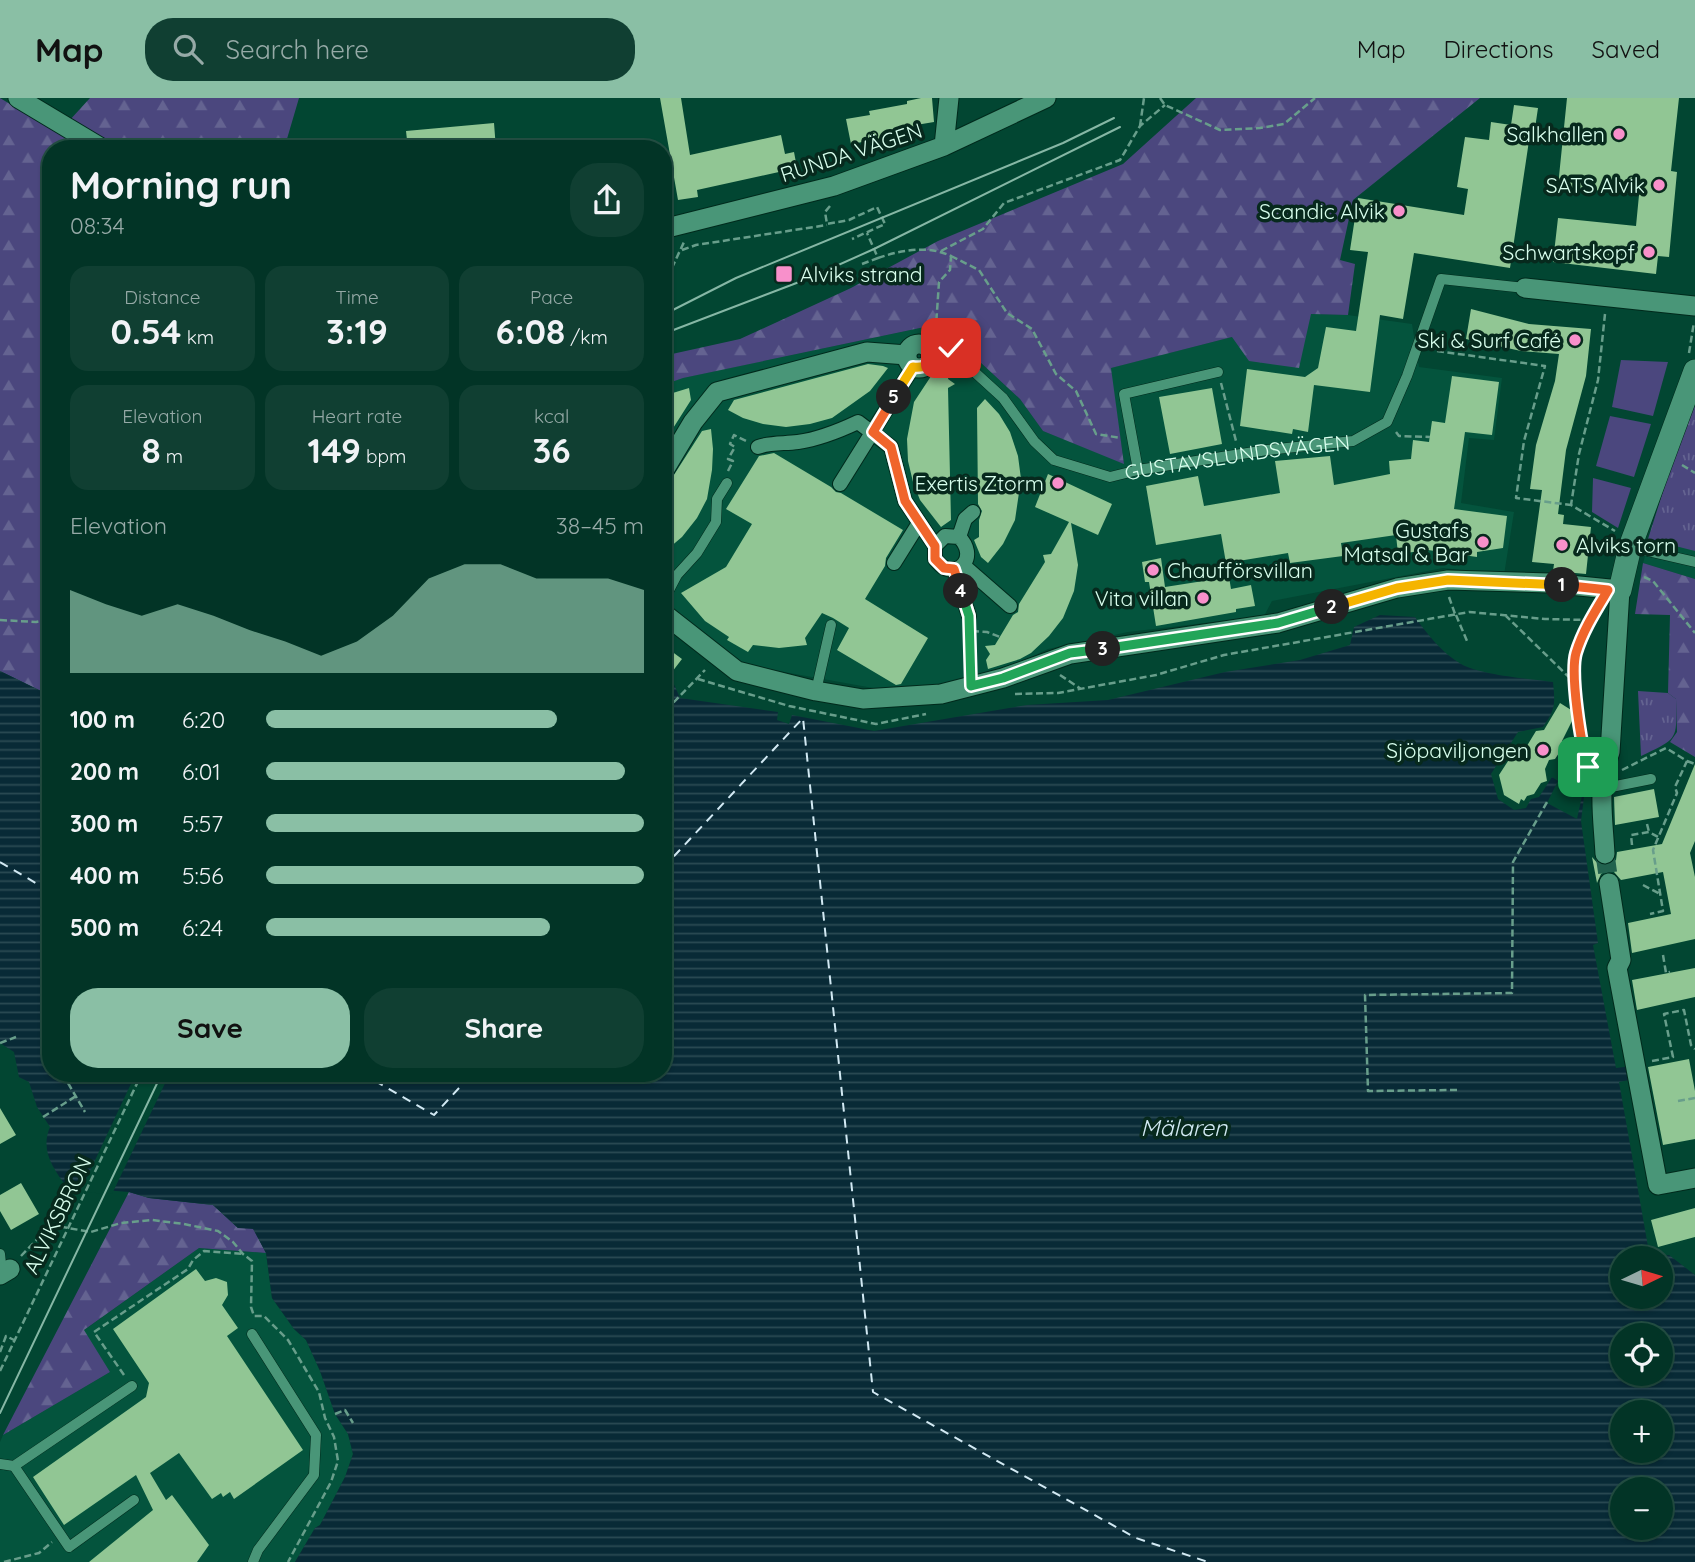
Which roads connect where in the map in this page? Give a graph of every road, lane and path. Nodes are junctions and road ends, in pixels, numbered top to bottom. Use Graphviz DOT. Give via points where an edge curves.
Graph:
graph roads {
  1 [pos="18,98"];
  2 [pos="949,98"];
  3 [pos="1046,98"];
  4 [pos="1144,98"];
  5 [pos="1160,98"];
  6 [pos="1315,98"];
  7 [pos="1165,106"];
  8 [pos="1140,126"];
  9 [pos="88,140"];
  10 [pos="944,146"];
  11 [pos="825,212"];
  12 [pos="683,225"];
  13 [pos="827,225"];
  14 [pos="672,227"];
  15 [pos="867,233"];
  16 [pos="852,239"];
  17 [pos="682,250"];
  18 [pos="941,251"];
  19 [pos="951,256"];
  20 [pos="878,258"];
  21 [pos="862,264"];
  22 [pos="672,269"];
  23 [pos="1525,288"];
  24 [pos="1607,297"];
  25 [pos="1695,306"];
  26 [pos="1437,351"];
  27 [pos="941,356"];
  28 [pos="910,361"];
  29 [pos="1695,371"];
  30 [pos="1218,372"];
  31 [pos="873,432"];
  32 [pos="1399,436"];
  33 [pos="1132,437"];
  34 [pos="1430,437"];
  35 [pos="758,447"];
  36 [pos="1239,454"];
  37 [pos="672,457"];
  38 [pos="1673,460"];
  39 [pos="1138,470"];
  40 [pos="1695,473"];
  41 [pos="725,481"];
  42 [pos="840,484"];
  43 [pos="1571,505"];
  44 [pos="973,512"];
  45 [pos="919,523"];
  46 [pos="959,537"];
  47 [pos="1627,542"];
  48 [pos="935,546"];
  49 [pos="1695,562"];
  50 [pos="894,563"];
  51 [pos="959,567"];
  52 [pos="1617,583"];
  53 [pos="672,584"];
  54 [pos="1010,606"];
  55 [pos="1456,614"];
  56 [pos="1506,615"];
  57 [pos="0,620"];
  58 [pos="672,620"];
  59 [pos="1590,620"];
  60 [pos="42,621"];
  61 [pos="969,623"];
  62 [pos="831,625"];
  63 [pos="1695,633"];
  64 [pos="1345,635"];
  65 [pos="1000,637"];
  66 [pos="1467,641"];
  67 [pos="698,679"];
  68 [pos="1576,684"];
  69 [pos="971,686"];
  70 [pos="816,691"];
  71 [pos="672,702"];
  72 [pos="1687,761"];
  73 [pos="1695,764"];
  74 [pos="1651,779"];
  75 [pos="1602,781"];
  76 [pos="1547,802"];
  77 [pos="1647,824"];
  78 [pos="1649,832"];
  79 [pos="1658,836"];
  80 [pos="1632,845"];
  81 [pos="1605,854"];
  82 [pos="1609,883"];
  83 [pos="1643,885"];
  84 [pos="1660,894"];
  85 [pos="1650,914"];
  86 [pos="1663,955"];
  87 [pos="1670,972"];
  88 [pos="16,1037"];
  89 [pos="0,1043"];
  90 [pos="1695,1049"];
  91 [pos="1635,1064"];
  92 [pos="138,1082"];
  93 [pos="68,1083"];
  94 [pos="1457,1090"];
  95 [pos="76,1096"];
  96 [pos="1695,1098"];
  97 [pos="1678,1101"];
  98 [pos="85,1112"];
  99 [pos="43,1116"];
  100 [pos="1695,1178"];
  101 [pos="51,1226"];
  102 [pos="243,1254"];
  103 [pos="3,1268"];
  104 [pos="252,1334"];
  105 [pos="14,1340"];
  106 [pos="0,1352"];
  107 [pos="0,1371"];
  108 [pos="132,1386"];
  109 [pos="335,1414"];
  110 [pos="353,1423"];
  111 [pos="0,1464"];
  112 [pos="14,1466"];
  113 [pos="134,1500"];
  114 [pos="60,1535"];
  115 [pos="4,1562"];
  116 [pos="253,1562"];
  1 -- 9 [label="street"];
  2 -- 10 [label="street"];
  3 -- 10 [label="street, RUNDA VÄGEN"];
  4 -- 8 [label="path"];
  5 -- 7 [label="path"];
  6 -- 7 [label="path" via="1284,124 1260,128 1220,130"];
  7 -- 8 [label="path"];
  8 -- 18 [label="path" via="1120,160 1004,203 983,229"];
  10 -- 12 [label="street, RUNDA VÄGEN" via="834,186"];
  11 -- 13 [label="path"];
  12 -- 14 [label="street, RUNDA VÄGEN"];
  12 -- 17 [label="path"];
  13 -- 15 [label="path" via="877,207 885,224"];
  13 -- 17 [label="path"];
  15 -- 16 [label="path"];
  15 -- 20 [label="path"];
  17 -- 22 [label="path"];
  18 -- 19 [label="path"];
  18 -- 20 [label="path" via="894,252"];
  19 -- 27 [label="path" via="950,270 939,282 936,326 941,343 951,348"];
  19 -- 33 [label="path" via="979,270 1007,313 1032,329 1056,374 1076,391 1096,435"];
  20 -- 21 [label="path"];
  23 -- 24 [label="street, GUSTAVSLUNDSVÄGEN"];
  23 -- 36 [label="lane, GUSTAVSLUNDSVÄGEN" via="1441,279 1387,422 1353,441"];
  24 -- 25 [label="street, GUSTAVSLUNDSVÄGEN"];
  24 -- 43 [label="path" via="1598,380"];
  26 -- 43 [label="path" via="1545,366 1524,441 1516,498"];
  27 -- 28 [label="street" via="919,344 911,348"];
  27 -- 39 [label="lane, GUSTAVSLUNDSVÄGEN" via="969,367 1003,398 1054,460 1110,477"];
  28 -- 31 [label="street"];
  28 -- 37 [label="street" via="867,352 717,391"];
  29 -- 47 [label="street"];
  30 -- 33 [label="lane" via="1124,394"];
  30 -- 36 [label="path"];
  31 -- 35 [label="street" via="858,422 832,434"];
  31 -- 42 [label="street"];
  31 -- 45 [label="street" via="891,447 905,501"];
  32 -- 34 [label="path"];
  33 -- 39 [label="lane"];
  35 -- 41 [label="path" via="734,435 730,444 735,447 728,459 733,461"];
  36 -- 39 [label="lane, GUSTAVSLUNDSVÄGEN"];
  38 -- 40 [label="path"];
  41 -- 53 [label="lane" via="717,499 716,522"];
  43 -- 47 [label="path"];
  44 -- 46 [label="street" via="965,519"];
  45 -- 48 [label="street"];
  45 -- 50 [label="street"];
  46 -- 48 [label="street" via="945,536"];
  46 -- 51 [label="street" via="967,545 968,556"];
  47 -- 49 [label="lane"];
  47 -- 52 [label="street"];
  48 -- 51 [label="street" via="935,559 944,568"];
  51 -- 54 [label="street"];
  51 -- 61 [label="street"];
  52 -- 59 [label="path"];
  52 -- 63 [label="path" via="1653,581"];
  52 -- 69 [label="street" via="1448,580 1397,588 1278,623 1070,653"];
  52 -- 75 [label="street" via="1610,751"];
  55 -- 56 [label="path"];
  55 -- 64 [label="path"];
  55 -- 66 [label="path"];
  56 -- 59 [label="path"];
  56 -- 68 [label="path"];
  57 -- 60 [label="path"];
  58 -- 70 [label="street" via="737,671"];
  59 -- 68 [label="path" via="1575,656"];
  61 -- 65 [label="path"];
  61 -- 69 [label="path"];
  62 -- 70 [label="lane"];
  67 -- 71 [label="path"];
  68 -- 75 [label="path" via="1582,747 1588,767"];
  69 -- 70 [label="street" via="941,694 863,699"];
  72 -- 73 [label="path"];
  72 -- 75 [label="path" via="1666,748"];
  72 -- 79 [label="path"];
  74 -- 75 [label="lane"];
  75 -- 81 [label="street"];
  76 -- 94 [label="path" via="1513,862 1512,993 1365,995 1368,1091"];
  77 -- 78 [label="path"];
  78 -- 79 [label="path"];
  78 -- 80 [label="path" via="1631,835"];
  79 -- 84 [label="path" via="1653,850"];
  82 -- 91 [label="street" via="1621,960 1617,968"];
  83 -- 84 [label="path"];
  84 -- 85 [label="path" via="1663,911"];
  86 -- 87 [label="path"];
  88 -- 89 [label="path"];
  90 -- 91 [label="path" via="1690,1045 1684,1010 1664,1014 1672,1057"];
  91 -- 100 [label="street" via="1658,1185"];
  92 -- 105 [label="path, ALVIKSBRON, bridge"];
  93 -- 95 [label="path"];
  95 -- 98 [label="path"];
  95 -- 99 [label="path"];
  96 -- 97 [label="path"];
  101 -- 103 [label="path"];
  102 -- 108 [label="path" via="204,1251 188,1269 94,1332"];
  104 -- 116 [label="lane" via="316,1435 314,1475"];
  105 -- 106 [label="path" via="6,1336"];
  105 -- 107 [label="path, ALVIKSBRON, bridge"];
  108 -- 112 [label="lane"];
  109 -- 110 [label="path" via="345,1410"];
  111 -- 112 [label="lane"];
  112 -- 114 [label="lane"];
  113 -- 114 [label="lane" via="69,1547"];
  114 -- 115 [label="path" via="39,1553"];
}
